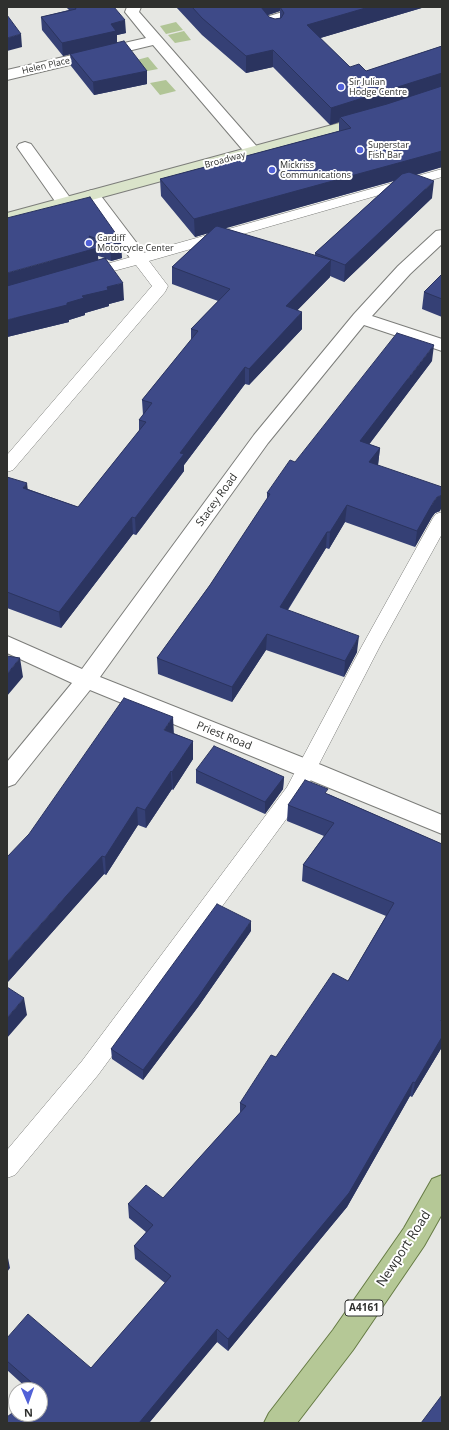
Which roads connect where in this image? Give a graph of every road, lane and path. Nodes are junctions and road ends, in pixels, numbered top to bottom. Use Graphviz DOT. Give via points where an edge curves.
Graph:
graph roads {
  1 [pos="134,7"];
  2 [pos="314,7"];
  3 [pos="275,30"];
  4 [pos="156,40"];
  5 [pos="7,75"];
  6 [pos="386,114"];
  7 [pos="25,147"];
  8 [pos="253,152"];
  9 [pos="442,173"];
  10 [pos="92,195"];
  11 [pos="65,203"];
  12 [pos="7,218"];
  13 [pos="442,235"];
  14 [pos="138,256"];
  15 [pos="74,278"];
  16 [pos="360,318"];
  17 [pos="442,345"];
  18 [pos="7,466"];
  19 [pos="442,518"];
  20 [pos="7,644"];
  21 [pos="86,680"];
  22 [pos="306,768"];
  23 [pos="7,778"];
  24 [pos="442,825"];
  25 [pos="7,1167"];
  26 [pos="442,1188"];
  27 [pos="279,1423"];
  1 -- 4 [label="street" via="132,12"];
  2 -- 3 [label="street" via="271,20 269,23"];
  4 -- 5 [label="street, Helen Place"];
  4 -- 8 [label="street"];
  6 -- 8 [label="main road, Broadway"];
  7 -- 11 [label="street"];
  8 -- 10 [label="main road, Broadway"];
  9 -- 14 [label="lane"];
  10 -- 11 [label="main road, Broadway"];
  10 -- 14 [label="street"];
  11 -- 12 [label="main road, Broadway"];
  13 -- 16 [label="street, Stacey Road" via="404,270"];
  14 -- 15 [label="lane"];
  14 -- 18 [label="lane" via="160,286 157,292"];
  16 -- 17 [label="street"];
  16 -- 21 [label="street, Stacey Road" via="261,439"];
  19 -- 22 [label="lane"];
  20 -- 21 [label="street, Priest Road"];
  21 -- 22 [label="street, Priest Road"];
  21 -- 23 [label="street, Stacey Road"];
  22 -- 24 [label="street, Priest Road"];
  22 -- 25 [label="lane" via="294,793 90,1068"];
  26 -- 27 [label="main road, Newport Road / A4161" via="414,1237 347,1333"];
}
